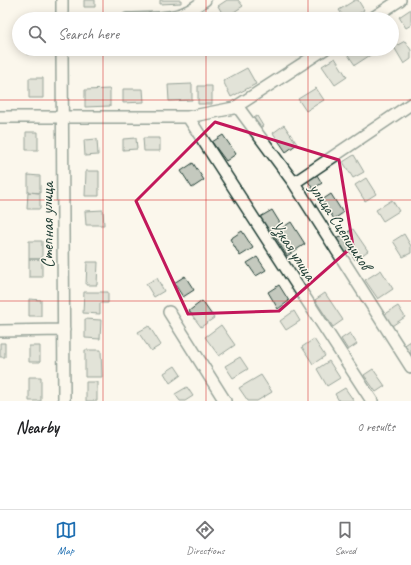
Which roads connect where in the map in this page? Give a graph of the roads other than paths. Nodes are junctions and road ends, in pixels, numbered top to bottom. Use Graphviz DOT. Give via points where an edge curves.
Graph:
graph roads {
  1 [pos="62,0"];
  2 [pos="205,0"];
  3 [pos="400,0"];
  4 [pos="62,12"];
  5 [pos="188,12"];
  6 [pos="382,12"];
  7 [pos="62,56"];
  8 [pos="314,56"];
  9 [pos="411,104"];
  10 [pos="237,106"];
  11 [pos="0,117"];
  12 [pos="63,117"];
  13 [pos="188,117"];
  14 [pos="294,183"];
  15 [pos="169,312"];
  16 [pos="64,330"];
  17 [pos="0,331"];
  18 [pos="411,367"];
  19 [pos="64,401"];
  20 [pos="225,401"];
  21 [pos="372,401"];
  1 -- 4 [label="street"];
  2 -- 5 [label="street"];
  3 -- 6 [label="street"];
  7 -- 12 [label="street, Степная улица"];
  8 -- 10 [label="street"];
  9 -- 14 [label="street"];
  10 -- 13 [label="street" via="215,113"];
  10 -- 14 [label="street, улица Сцепщиков"];
  11 -- 12 [label="street"];
  12 -- 13 [label="street"];
  12 -- 16 [label="street, Степная улица"];
  13 -- 21 [label="street, Узкая улица"];
  14 -- 18 [label="street, улица Сцепщиков"];
  15 -- 20 [label="street"];
  16 -- 17 [label="street"];
  16 -- 19 [label="street, Степная улица"];
}
